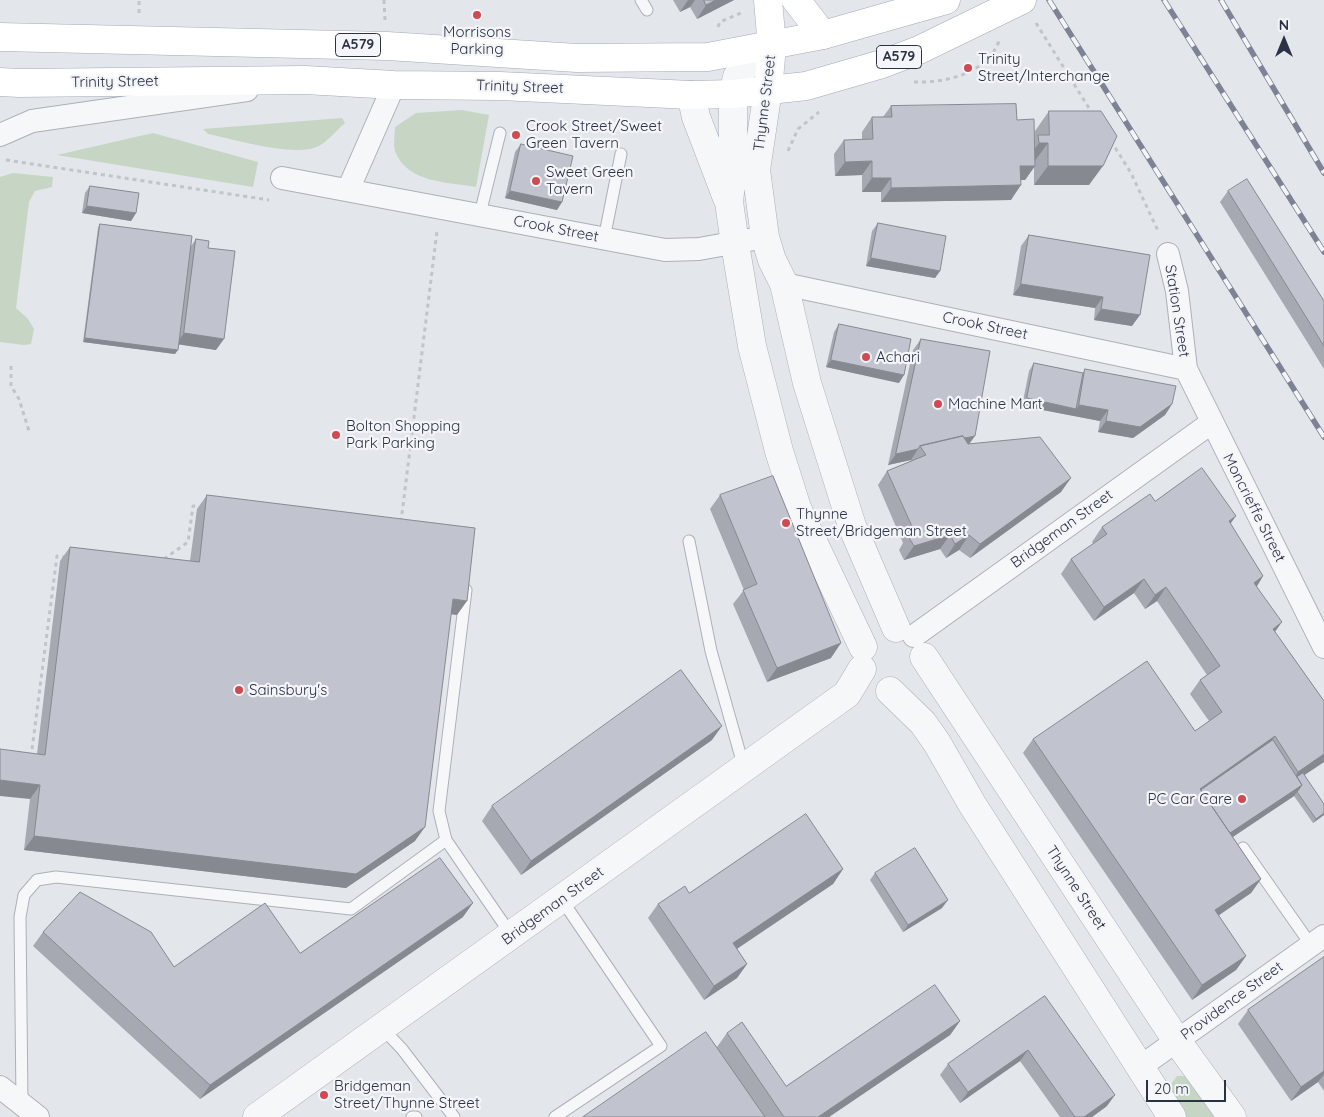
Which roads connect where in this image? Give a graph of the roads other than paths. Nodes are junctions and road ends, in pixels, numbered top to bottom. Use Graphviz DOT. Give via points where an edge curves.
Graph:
graph roads {
  1 [pos="768,0"];
  2 [pos="796,0"];
  3 [pos="946,0"];
  4 [pos="1028,9"];
  5 [pos="2,34"];
  6 [pos="823,35"];
  7 [pos="772,46"];
  8 [pos="305,80"];
  9 [pos="0,82"];
  10 [pos="394,85"];
  11 [pos="768,90"];
  12 [pos="733,94"];
  13 [pos="692,95"];
  14 [pos="500,134"];
  15 [pos="0,135"];
  16 [pos="620,154"];
  17 [pos="282,178"];
  18 [pos="348,190"];
  19 [pos="729,202"];
  20 [pos="480,214"];
  21 [pos="765,237"];
  22 [pos="604,239"];
  23 [pos="735,244"];
  24 [pos="1168,254"];
  25 [pos="784,284"];
  26 [pos="1186,369"];
  27 [pos="1211,423"];
  28 [pos="689,541"];
  29 [pos="467,580"];
  30 [pos="911,640"];
  31 [pos="1324,647"];
  32 [pos="862,658"];
  33 [pos="885,690"];
  34 [pos="847,694"];
  35 [pos="744,768"];
  36 [pos="446,840"];
  37 [pos="1243,848"];
  38 [pos="562,900"];
  39 [pos="512,936"];
  40 [pos="1318,940"];
  41 [pos="382,1028"];
  42 [pos="1177,1041"];
  43 [pos="1140,1067"];
  44 [pos="0,1087"];
  45 [pos="30,1110"];
  46 [pos="261,1116"];
  47 [pos="412,1117"];
  48 [pos="416,1117"];
  49 [pos="454,1117"];
  50 [pos="555,1117"];
  51 [pos="1172,1117"];
  52 [pos="1232,1117"];
  1 -- 7 [label="main road"];
  2 -- 6 [label="main road"];
  3 -- 6 [label="main road, Trinity Street / A579"];
  4 -- 11 [label="main road, Trinity Street / A579" via="882,64 806,86"];
  5 -- 7 [label="main road, Trinity Street / A579" via="387,46 577,58 708,57"];
  6 -- 7 [label="main road, Trinity Street / A579"];
  7 -- 11 [label="main road, Thynne Street"];
  7 -- 12 [label="street, Thynne Street" via="746,65 737,77"];
  8 -- 9 [label="main road, Trinity Street / A579"];
  8 -- 10 [label="main road, Trinity Street / A579"];
  8 -- 15 [label="street" via="163,104 32,121"];
  10 -- 13 [label="main road, Trinity Street / A579" via="500,86"];
  10 -- 18 [label="street"];
  11 -- 12 [label="main road, Trinity Street / A579"];
  11 -- 21 [label="street, Thynne Street" via="756,170"];
  12 -- 13 [label="main road, Trinity Street / A579"];
  12 -- 19 [label="street, Thynne Street" via="733,163"];
  13 -- 19 [label="street" via="696,117"];
  14 -- 20 [label="lane"];
  16 -- 22 [label="lane"];
  17 -- 18 [label="street, Crook Street"];
  18 -- 20 [label="street, Crook Street"];
  19 -- 23 [label="street, Thynne Street"];
  20 -- 22 [label="street, Crook Street"];
  21 -- 23 [label="street, Crook Street"];
  21 -- 25 [label="street, Thynne Street"];
  22 -- 23 [label="street, Crook Street" via="665,250"];
  23 -- 32 [label="street, Thynne Street" via="752,346 794,498"];
  24 -- 26 [label="street, Station Street" via="1177,291"];
  25 -- 26 [label="street, Crook Street"];
  25 -- 30 [label="street, Thynne Street" via="807,383 852,526"];
  26 -- 27 [label="street, Moncrieffe Street"];
  27 -- 30 [label="street, Bridgeman Street"];
  27 -- 31 [label="street, Moncrieffe Street"];
  28 -- 35 [label="lane" via="711,651"];
  29 -- 36 [label="lane" via="440,791 439,811"];
  30 -- 32 [label="street" via="875,632"];
  30 -- 33 [label="street" via="923,667 910,685"];
  30 -- 42 [label="street, Thynne Street"];
  32 -- 33 [label="street" via="873,684"];
  32 -- 34 [label="street, Bridgeman Street"];
  33 -- 34 [label="street, Bridgeman Street"];
  33 -- 43 [label="street" via="923,723 937,743 972,804"];
  34 -- 35 [label="street, Bridgeman Street"];
  35 -- 38 [label="street, Bridgeman Street"];
  36 -- 39 [label="lane"];
  36 -- 45 [label="lane" via="351,909 56,877 37,880 24,895 20,917"];
  37 -- 40 [label="lane"];
  38 -- 39 [label="street, Bridgeman Street"];
  38 -- 50 [label="lane" via="661,1046"];
  39 -- 41 [label="street, Bridgeman Street"];
  40 -- 42 [label="street, Providence Street"];
  41 -- 46 [label="street, Bridgeman Street"];
  41 -- 49 [label="lane"];
  42 -- 43 [label="street, Providence Street"];
  42 -- 52 [label="street, Thynne Street"];
  43 -- 51 [label="street"];
  44 -- 45 [label="street"];
  47 -- 48 [label="lane"];
}
